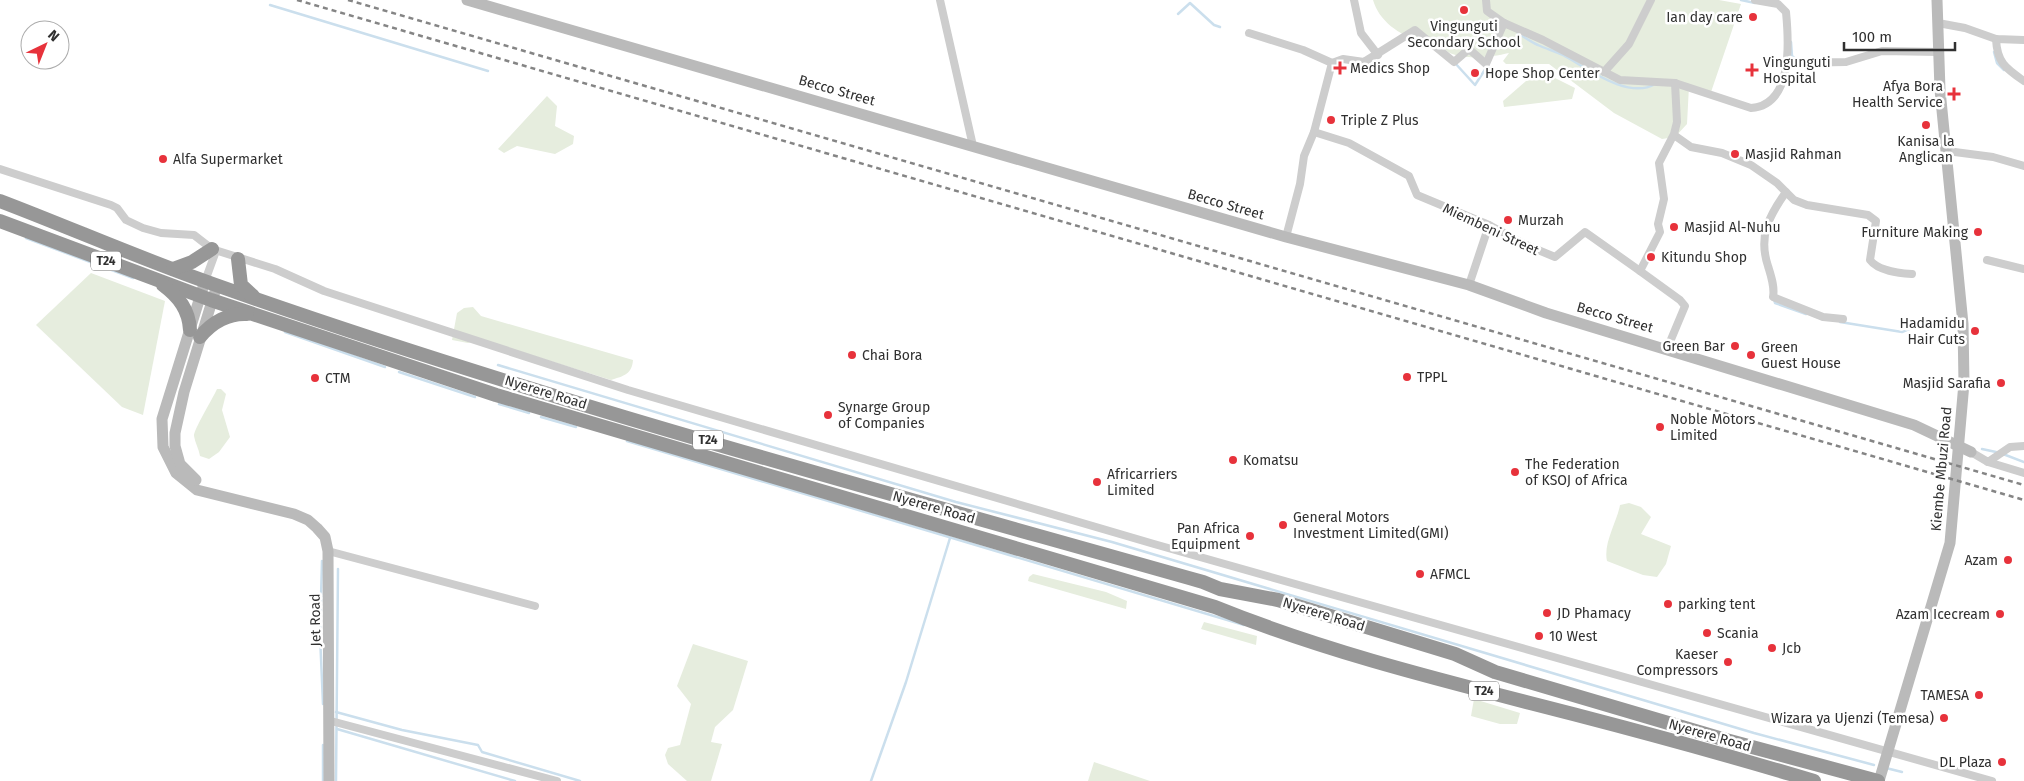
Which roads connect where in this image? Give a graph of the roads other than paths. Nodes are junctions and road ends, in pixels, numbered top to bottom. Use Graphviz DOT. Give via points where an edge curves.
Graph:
graph roads {
  1 [pos="467,0"];
  2 [pos="940,0"];
  3 [pos="1354,0"];
  4 [pos="1486,0"];
  5 [pos="1651,0"];
  6 [pos="1755,0"];
  7 [pos="1937,0"];
  8 [pos="1504,23"];
  9 [pos="1938,23"];
  10 [pos="1249,33"];
  11 [pos="1996,38"];
  12 [pos="2024,40"];
  13 [pos="1939,52"];
  14 [pos="1378,55"];
  15 [pos="1332,63"];
  16 [pos="1788,63"];
  17 [pos="1604,72"];
  18 [pos="2024,80"];
  19 [pos="1675,83"];
  20 [pos="1314,132"];
  21 [pos="1674,134"];
  22 [pos="973,146"];
  23 [pos="1947,151"];
  24 [pos="2024,166"];
  25 [pos="0,169"];
  26 [pos="1786,192"];
  27 [pos="0,201"];
  28 [pos="0,221"];
  29 [pos="1490,225"];
  30 [pos="1286,237"];
  31 [pos="214,250"];
  32 [pos="238,259"];
  33 [pos="1987,260"];
  34 [pos="173,269"];
  35 [pos="2024,269"];
  36 [pos="1640,270"];
  37 [pos="1912,274"];
  38 [pos="152,278"];
  39 [pos="214,281"];
  40 [pos="1468,285"];
  41 [pos="206,298"];
  42 [pos="255,298"];
  43 [pos="256,315"];
  44 [pos="1842,318"];
  45 [pos="195,333"];
  46 [pos="1667,349"];
  47 [pos="2024,446"];
  48 [pos="1971,452"];
  49 [pos="1988,462"];
  50 [pos="2024,473"];
  51 [pos="328,551"];
  52 [pos="535,606"];
  53 [pos="330,721"];
  54 [pos="1888,752"];
  55 [pos="329,781"];
  56 [pos="557,781"];
  57 [pos="1814,781"];
  58 [pos="1878,781"];
  59 [pos="1992,781"];
  1 -- 22 [label="street, Becco Street"];
  2 -- 22 [label="street"];
  3 -- 14 [label="street" via="1360,33"];
  4 -- 8 [label="street" via="1487,11"];
  5 -- 17 [label="street" via="1629,44"];
  6 -- 16 [label="street" via="1778,4 1786,12"];
  7 -- 9 [label="street, Kiembe Mbuzi Road"];
  8 -- 14 [label="street" via="1486,64 1469,49 1455,62 1415,30"];
  8 -- 17 [label="street"];
  9 -- 11 [label="street"];
  9 -- 13 [label="street, Kiembe Mbuzi Road"];
  10 -- 15 [label="street"];
  11 -- 12 [label="street"];
  11 -- 18 [label="street" via="1997,54 2004,67"];
  13 -- 16 [label="street" via="1882,51 1846,62"];
  13 -- 23 [label="street, Kiembe Mbuzi Road"];
  14 -- 15 [label="street" via="1364,62 1343,59"];
  15 -- 20 [label="street"];
  16 -- 19 [label="street" via="1775,98 1764,107 1751,108"];
  17 -- 19 [label="street" via="1620,80"];
  19 -- 21 [label="street"];
  20 -- 29 [label="street, Miembeni Street" via="1349,143 1408,176 1417,195"];
  20 -- 30 [label="street" via="1304,156"];
  21 -- 26 [label="street" via="1691,147 1722,153 1751,165"];
  21 -- 36 [label="street" via="1659,163 1664,199 1658,224 1660,232"];
  22 -- 30 [label="street, Becco Street"];
  23 -- 24 [label="street" via="1994,157"];
  23 -- 54 [label="street, Kiembe Mbuzi Road" via="1965,356 1953,522 1946,562"];
  25 -- 31 [label="street" via="111,205 126,220 143,228 161,233 194,235"];
  26 -- 37 [label="street" via="1794,200 1807,205 1868,215 1876,221 1870,260 1890,271"];
  26 -- 44 [label="street" via="1763,235 1773,297 1823,317"];
  27 -- 34 [label="highway, Nyerere Road / T24"];
  28 -- 38 [label="highway, Nyerere Road / T24"];
  29 -- 36 [label="street, Miembeni Street" via="1555,257 1585,232"];
  29 -- 40 [label="street"];
  30 -- 40 [label="street, Becco Street"];
  31 -- 32 [label="street"];
  31 -- 34 [label="highway"];
  31 -- 39 [label="street, Jet Road"];
  32 -- 42 [label="highway" via="241,284"];
  32 -- 54 [label="street" via="275,269 324,291 390,314 638,392 1154,544"];
  33 -- 35 [label="street"];
  34 -- 39 [label="highway, Nyerere Road / T24"];
  36 -- 46 [label="street" via="1685,306"];
  38 -- 41 [label="highway, Nyerere Road / T24"];
  38 -- 45 [label="highway" via="181,302"];
  39 -- 41 [label="street, Jet Road"];
  39 -- 42 [label="highway, Nyerere Road / T24"];
  40 -- 46 [label="street, Becco Street" via="1546,313"];
  41 -- 43 [label="highway, Nyerere Road / T24"];
  41 -- 45 [label="street, Jet Road"];
  42 -- 58 [label="highway, Nyerere Road / T24" via="514,383 1220,589 1278,600 1455,654 1495,672"];
  43 -- 45 [label="highway" via="232,315"];
  43 -- 57 [label="highway, Nyerere Road / T24" via="496,395 1199,602 1273,630 1400,669 1663,737"];
  45 -- 51 [label="street, Jet Road" via="176,423 175,446 180,464 204,486 308,520 325,538"];
  46 -- 48 [label="street, Becco Street" via="1914,425"];
  47 -- 49 [label="street" via="2010,447"];
  48 -- 49 [label="street"];
  49 -- 50 [label="street"];
  51 -- 52 [label="street"];
  51 -- 53 [label="street, Jet Road"];
  53 -- 55 [label="street, Jet Road"];
  53 -- 56 [label="street"];
  54 -- 58 [label="street, Kiembe Mbuzi Road"];
  54 -- 59 [label="street"];
}
